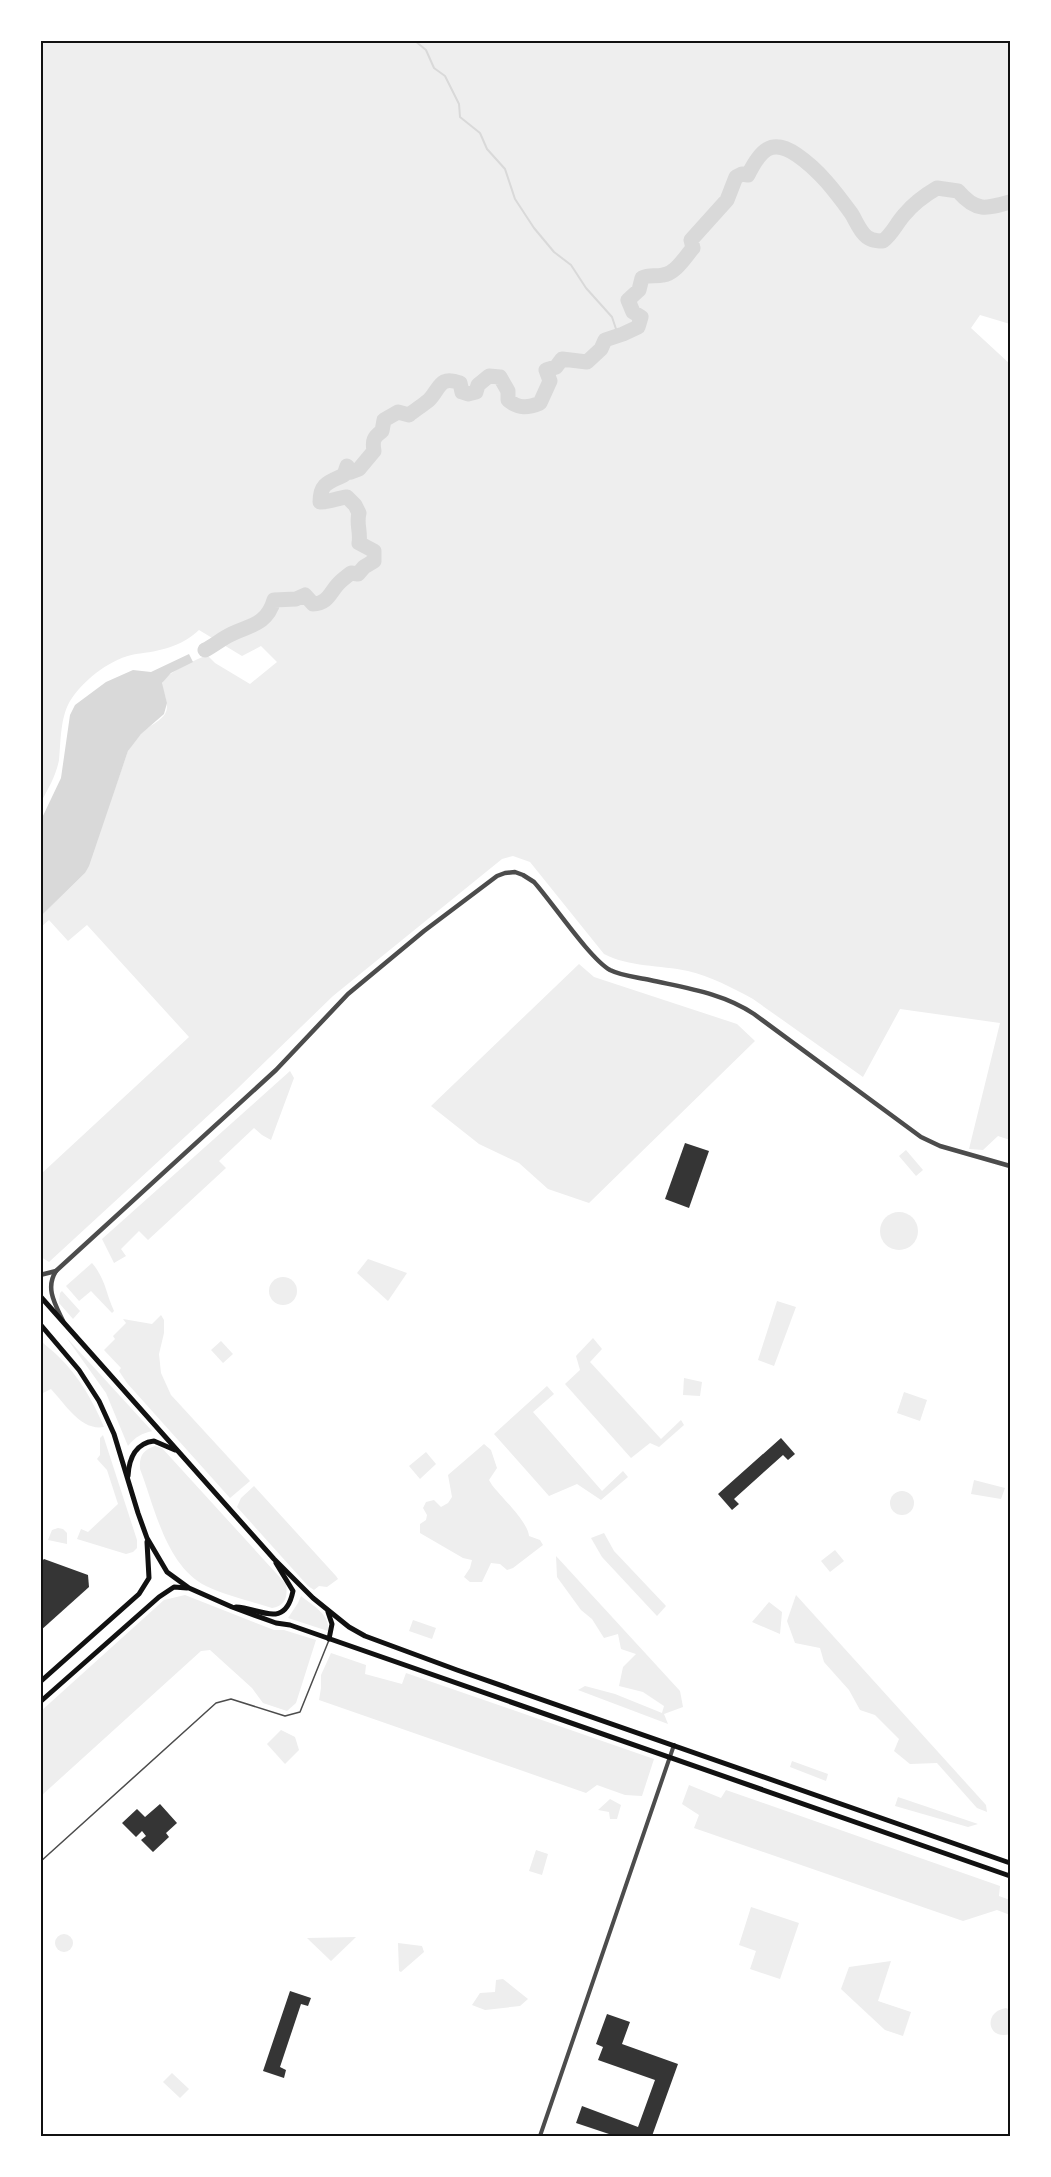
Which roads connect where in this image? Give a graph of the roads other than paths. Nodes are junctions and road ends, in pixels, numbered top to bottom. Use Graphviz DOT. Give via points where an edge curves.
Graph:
graph roads {
  1 [pos="1011,1166"];
  2 [pos="56,1271"];
  3 [pos="40,1275"];
  4 [pos="40,1296"];
  5 [pos="63,1321"];
  6 [pos="40,1324"];
  7 [pos="181,1454"];
  8 [pos="127,1481"];
  9 [pos="147,1538"];
  10 [pos="274,1559"];
  11 [pos="189,1588"];
  12 [pos="232,1607"];
  13 [pos="326,1608"];
  14 [pos="329,1639"];
  15 [pos="40,1682"];
  16 [pos="40,1702"];
  17 [pos="597,1718"];
  18 [pos="592,1730"];
  19 [pos="675,1745"];
  20 [pos="670,1758"];
  21 [pos="786,1786"];
  22 [pos="782,1796"];
  23 [pos="40,1862"];
  24 [pos="1011,1863"];
  25 [pos="1011,1876"];
  26 [pos="540,2136"];
  1 -- 2 [label="street" via="921,1137 731,1000 607,969 534,882 523,874 505,873 423,931 363,981 276,1070"];
  2 -- 3 [label="street"];
  2 -- 5 [label="street" via="51,1292"];
  4 -- 5 [label="main road"];
  5 -- 7 [label="main road"];
  6 -- 8 [label="main road" via="99,1401 114,1434"];
  7 -- 8 [label="main road" via="154,1441 141,1445 131,1458"];
  7 -- 10 [label="main road"];
  8 -- 9 [label="main road"];
  9 -- 11 [label="main road" via="166,1572"];
  9 -- 15 [label="main road" via="149,1578 139,1594"];
  10 -- 12 [label="main road" via="293,1591 286,1607 277,1615 266,1615"];
  10 -- 13 [label="main road"];
  11 -- 12 [label="main road"];
  11 -- 16 [label="main road" via="174,1587 159,1597"];
  12 -- 14 [label="main road"];
  13 -- 14 [label="main road" via="332,1624"];
  13 -- 17 [label="main road" via="365,1636"];
  14 -- 18 [label="main road"];
  14 -- 23 [label="lane" via="300,1712 285,1716 231,1699 216,1703"];
  17 -- 18 [label="main road" via="600,1728"];
  17 -- 19 [label="main road"];
  18 -- 20 [label="main road"];
  19 -- 20 [label="street"];
  19 -- 21 [label="main road"];
  20 -- 22 [label="main road"];
  20 -- 26 [label="street"];
  21 -- 22 [label="main road" via="775,1788"];
  21 -- 24 [label="main road"];
  22 -- 25 [label="main road"];
}
